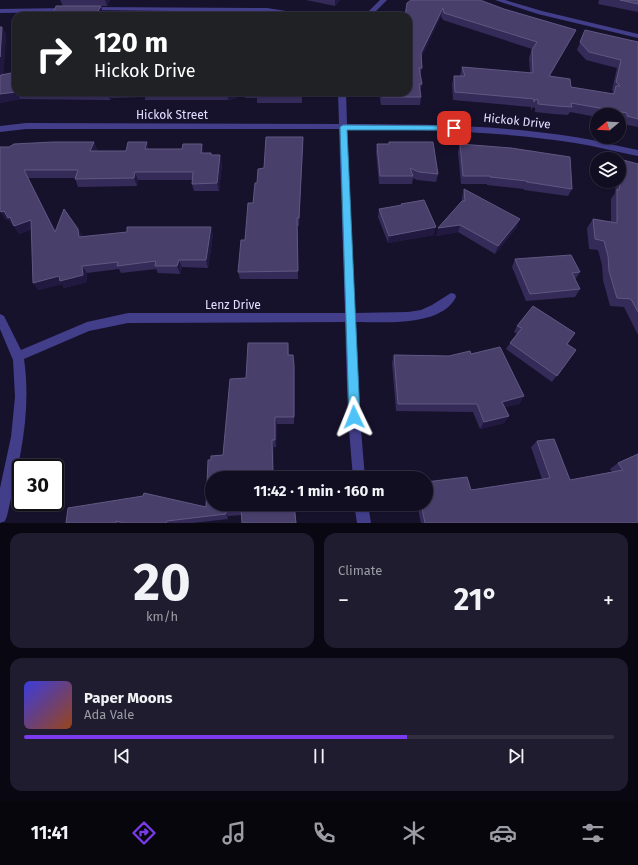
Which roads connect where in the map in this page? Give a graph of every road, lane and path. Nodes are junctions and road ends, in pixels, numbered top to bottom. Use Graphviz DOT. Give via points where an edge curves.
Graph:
graph roads {
  1 [pos="170,0"];
  2 [pos="384,0"];
  3 [pos="498,0"];
  4 [pos="167,9"];
  5 [pos="0,11"];
  6 [pos="280,12"];
  7 [pos="371,12"];
  8 [pos="638,36"];
  9 [pos="342,96"];
  10 [pos="343,127"];
  11 [pos="0,129"];
  12 [pos="638,153"];
  13 [pos="451,297"];
  14 [pos="351,317"];
  15 [pos="0,319"];
  16 [pos="17,357"];
  17 [pos="358,471"];
  18 [pos="362,511"];
  19 [pos="0,516"];
  20 [pos="364,523"];
  1 -- 4 [label="street"];
  2 -- 7 [label="street"];
  3 -- 8 [label="street" via="540,13"];
  4 -- 5 [label="street"];
  4 -- 6 [label="street"];
  9 -- 10 [label="street"];
  10 -- 11 [label="street, Hickok Street" via="26,126"];
  10 -- 12 [label="street, Hickok Drive" via="439,127 484,130 576,140"];
  10 -- 14 [label="street"];
  13 -- 14 [label="street, Lenz Drive" via="440,307 425,314 408,317"];
  14 -- 16 [label="street, Lenz Drive" via="128,318 87,327"];
  14 -- 17 [label="street"];
  15 -- 16 [label="street"];
  16 -- 19 [label="street" via="22,384 21,399 14,455"];
  18 -- 20 [label="street"];
}
